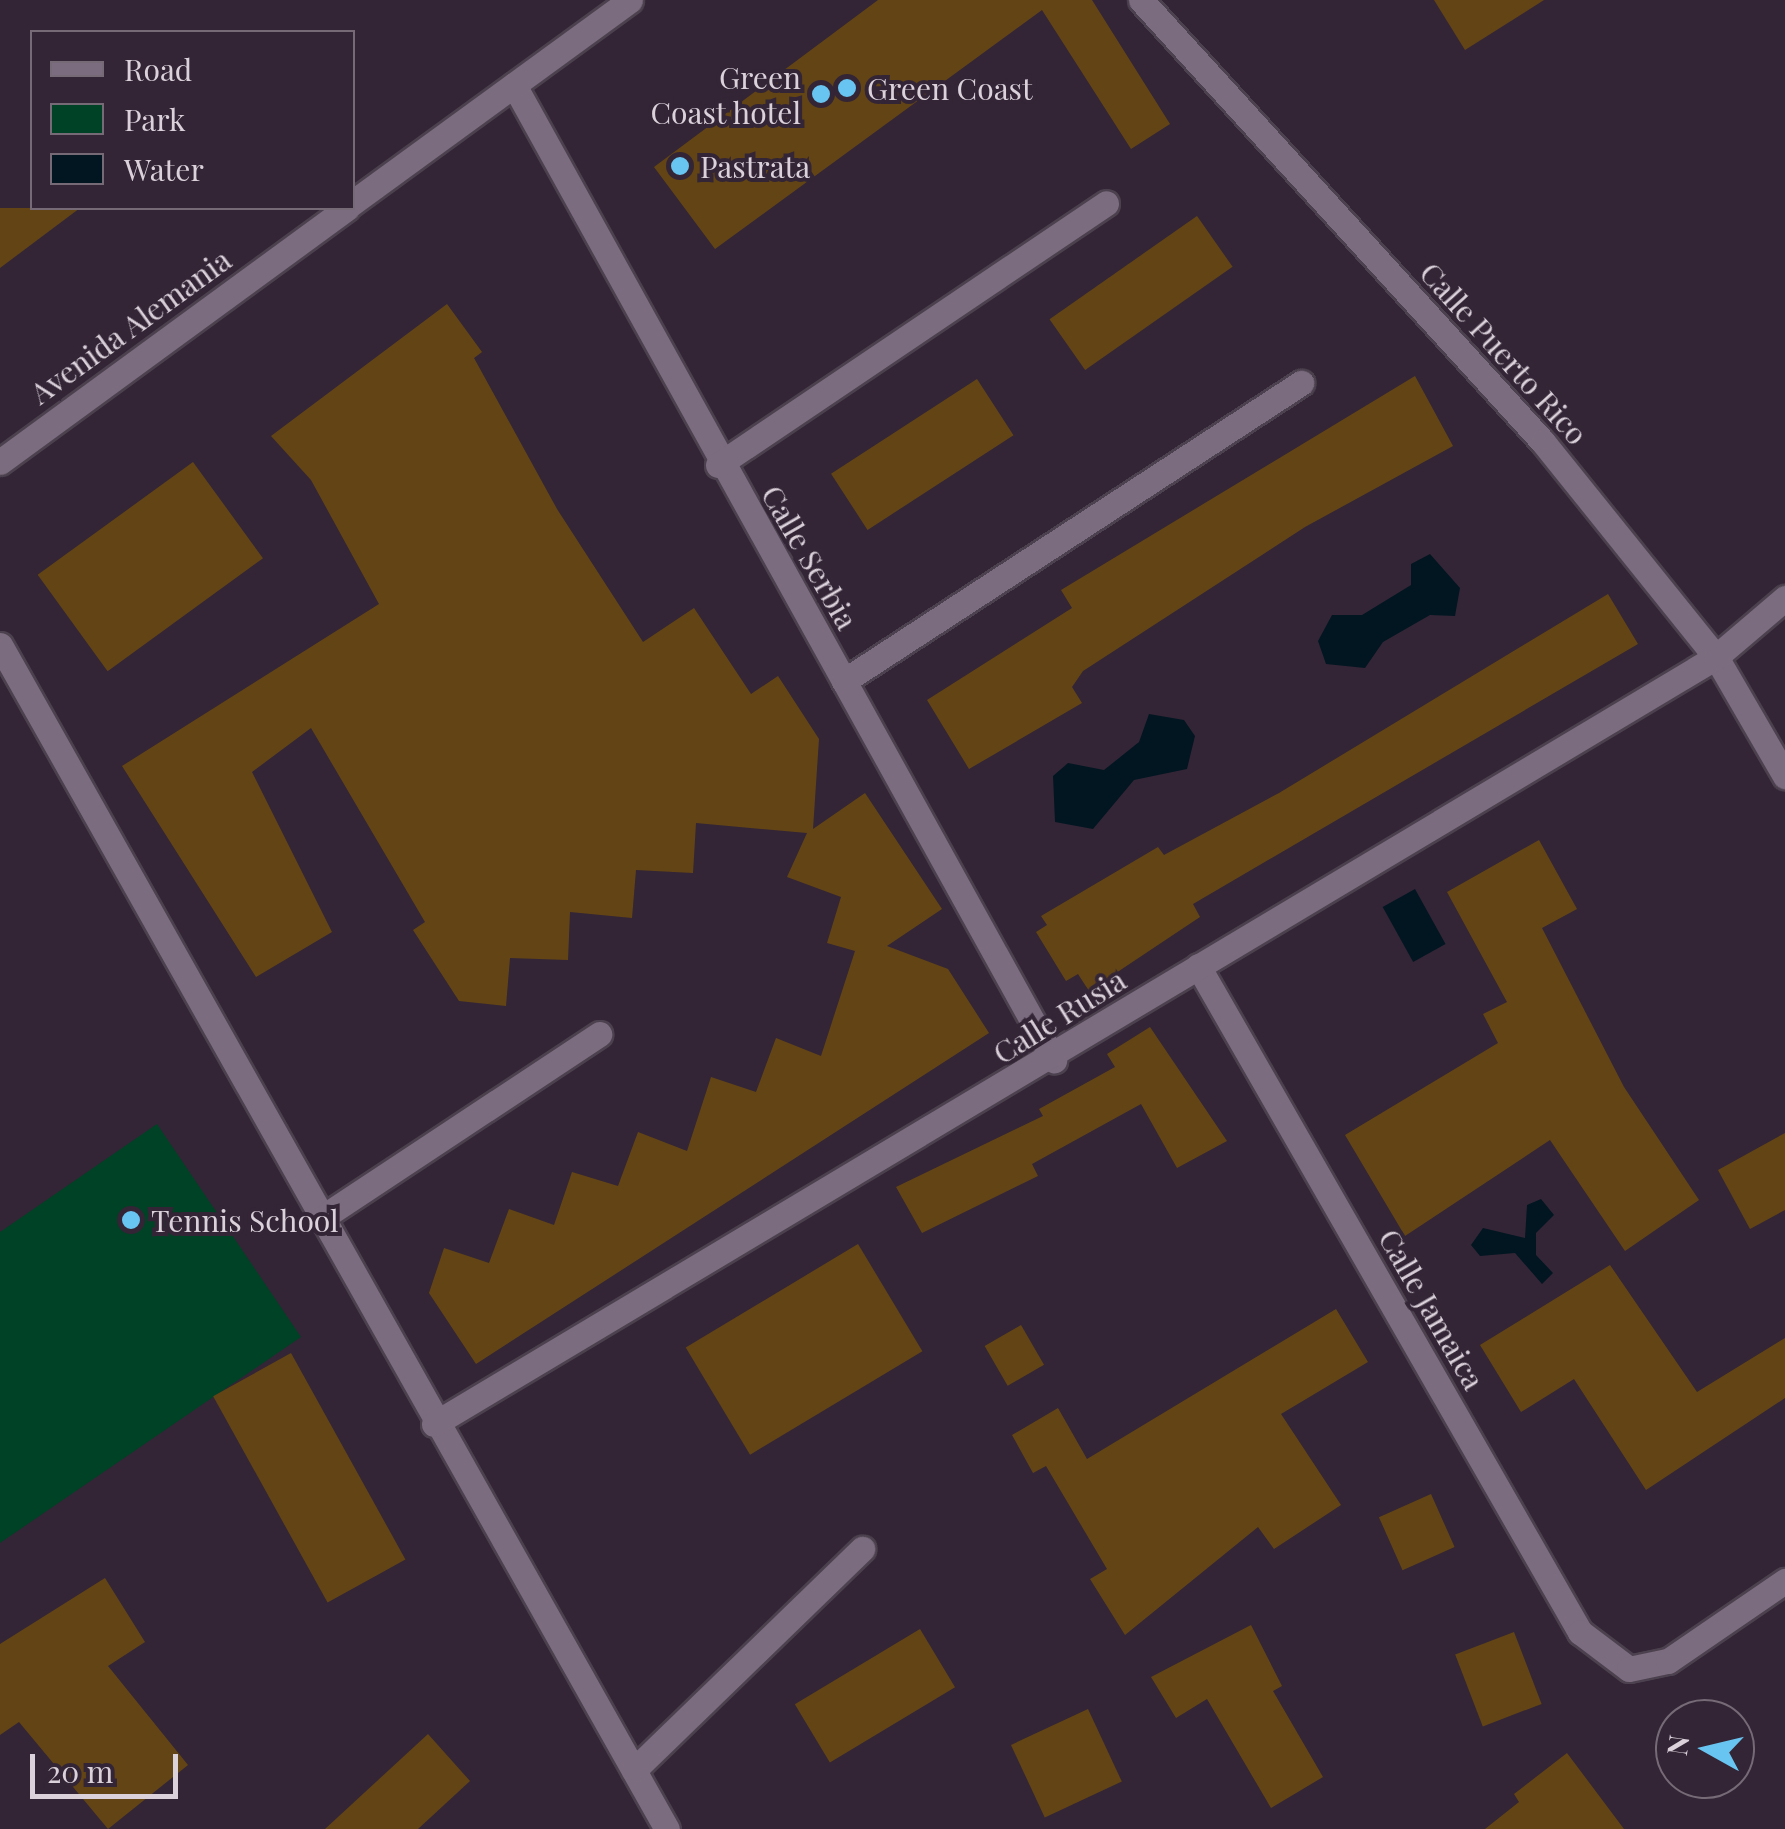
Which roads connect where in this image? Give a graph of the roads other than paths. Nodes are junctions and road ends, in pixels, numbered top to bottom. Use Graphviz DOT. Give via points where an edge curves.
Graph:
graph roads {
  1 [pos="630,0"];
  2 [pos="1141,0"];
  3 [pos="514,85"];
  4 [pos="355,202"];
  5 [pos="1106,203"];
  6 [pos="345,210"];
  7 [pos="1301,384"];
  8 [pos="0,462"];
  9 [pos="718,464"];
  10 [pos="1785,598"];
  11 [pos="0,645"];
  12 [pos="1716,657"];
  13 [pos="844,682"];
  14 [pos="1785,776"];
  15 [pos="1198,966"];
  16 [pos="599,1034"];
  17 [pos="1054,1060"];
  18 [pos="320,1219"];
  19 [pos="434,1424"];
  20 [pos="862,1549"];
  21 [pos="1785,1580"];
  22 [pos="634,1770"];
  23 [pos="666,1829"];
  1 -- 3 [label="street, Avenida Alemania"];
  2 -- 12 [label="street, Calle Puerto Rico" via="1543,442"];
  3 -- 4 [label="street, Avenida Alemania"];
  3 -- 9 [label="street, Calle Serbia"];
  5 -- 9 [label="street"];
  6 -- 8 [label="street, Avenida Alemania"];
  7 -- 13 [label="street"];
  9 -- 13 [label="street, Calle Serbia"];
  10 -- 12 [label="street, Calle Rusia"];
  11 -- 18 [label="street"];
  12 -- 14 [label="street, Calle Puerto Rico"];
  12 -- 15 [label="street, Calle Rusia"];
  13 -- 17 [label="street, Calle Serbia"];
  15 -- 17 [label="street, Calle Rusia"];
  15 -- 21 [label="street, Calle Jamaica" via="1580,1632 1628,1669 1668,1661"];
  16 -- 18 [label="street"];
  17 -- 19 [label="street, Calle Rusia"];
  18 -- 19 [label="street"];
  19 -- 22 [label="street"];
  20 -- 22 [label="street"];
  22 -- 23 [label="street"];
}
